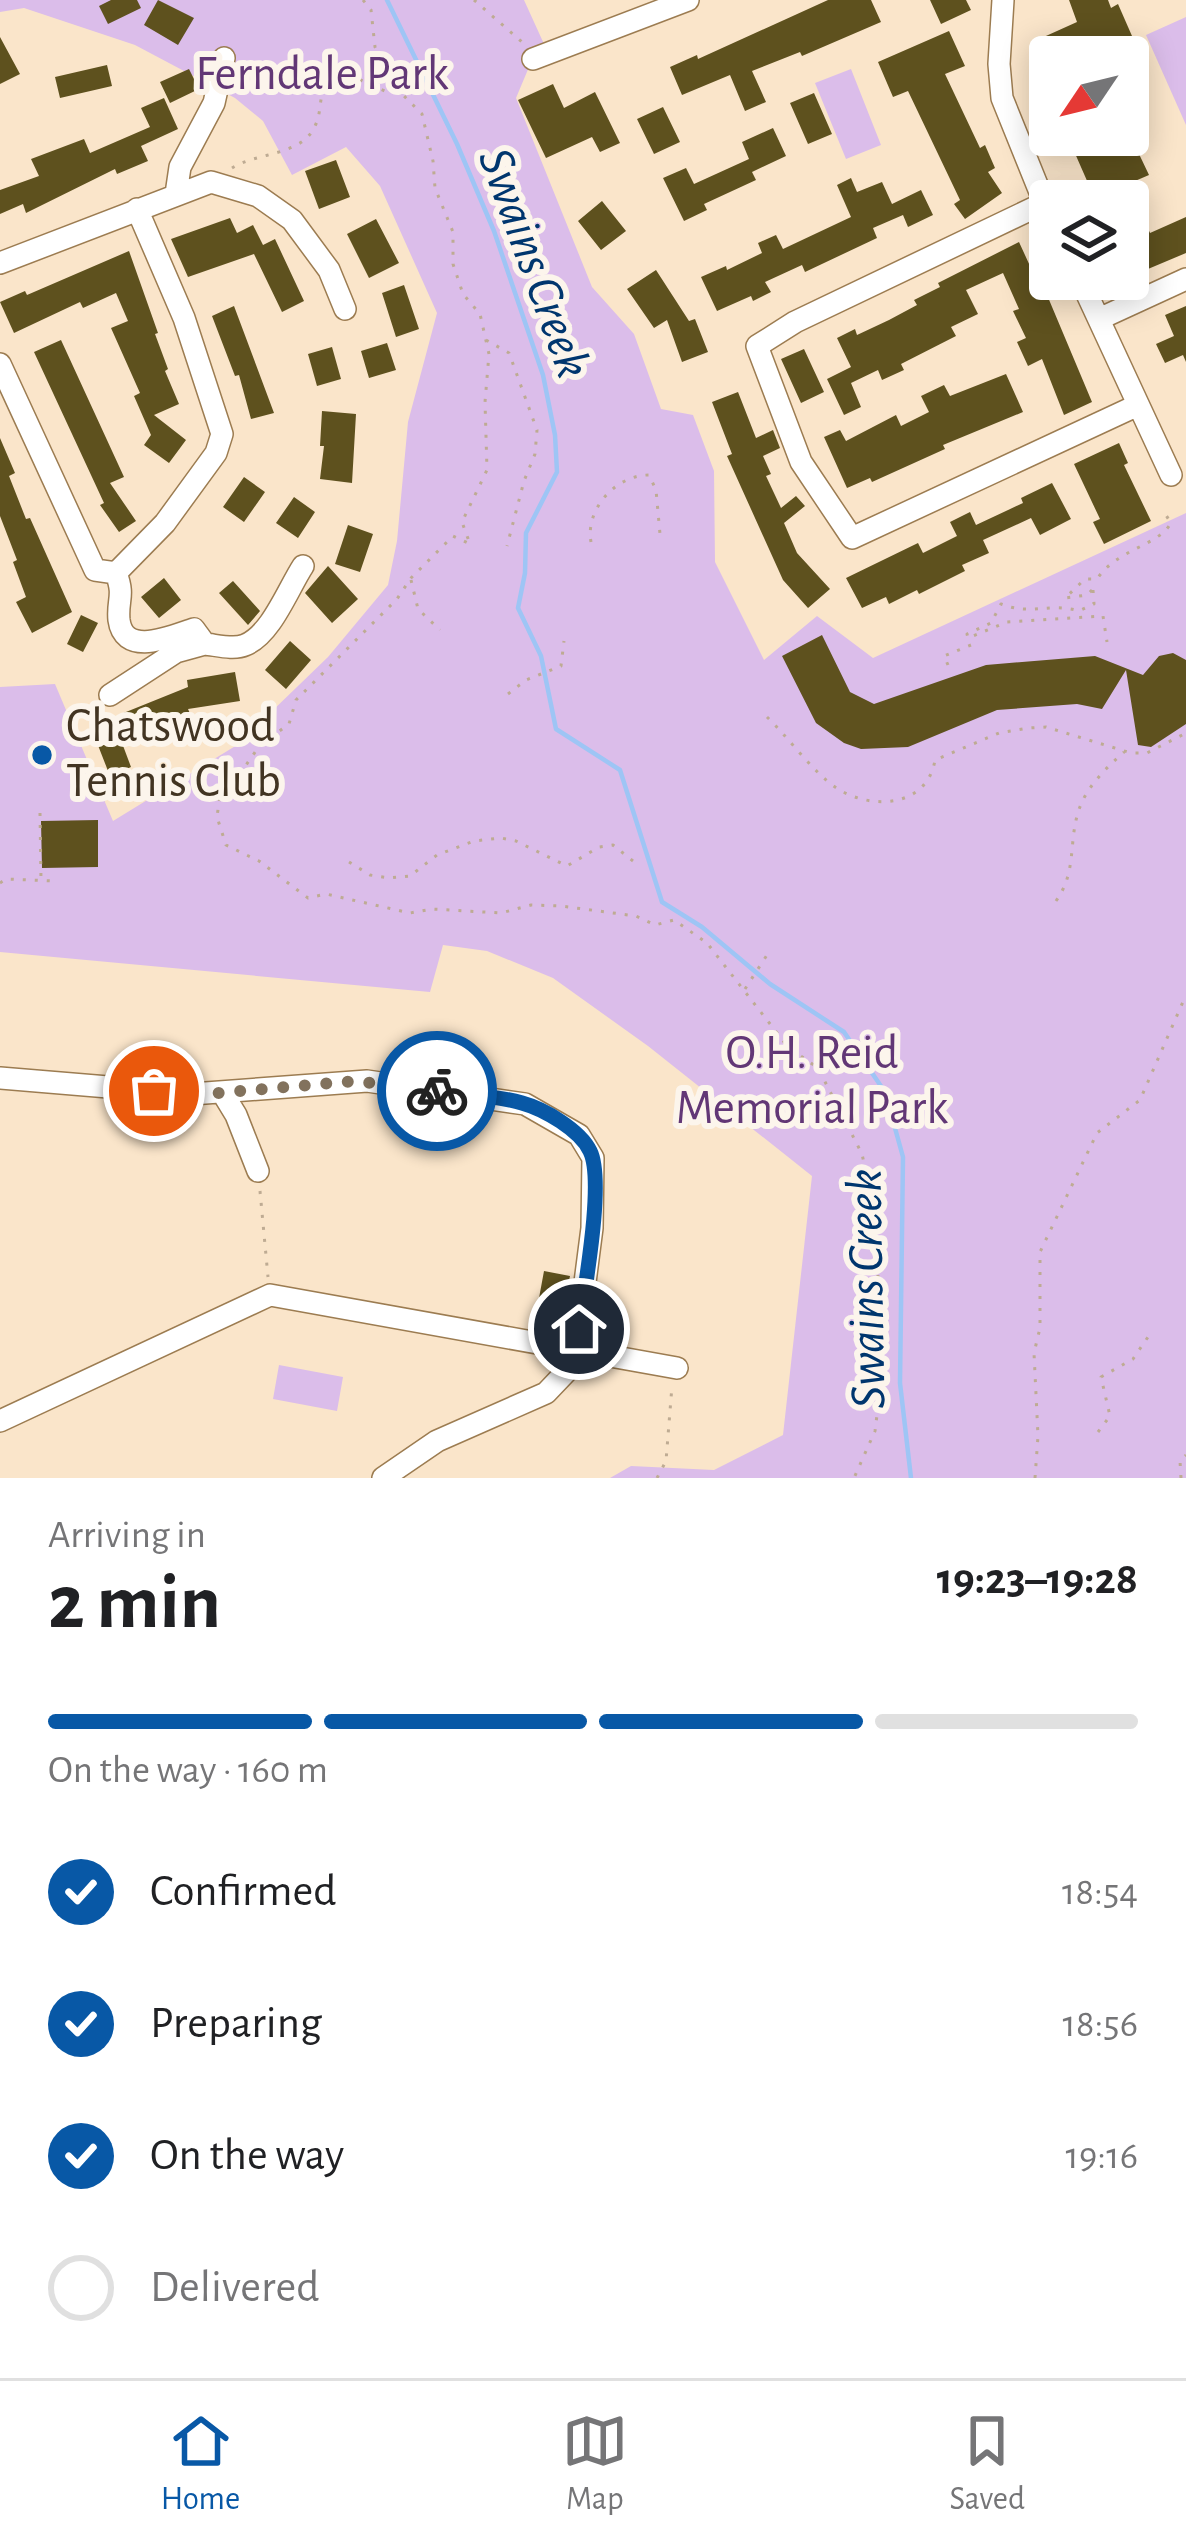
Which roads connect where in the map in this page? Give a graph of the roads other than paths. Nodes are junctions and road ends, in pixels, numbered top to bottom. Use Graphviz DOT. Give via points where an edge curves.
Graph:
graph roads {
  1 [pos="688,0"];
  2 [pos="1003,0"];
  3 [pos="224,58"];
  4 [pos="533,59"];
  5 [pos="1035,180"];
  6 [pos="176,194"];
  7 [pos="137,209"];
  8 [pos="1029,218"];
  9 [pos="0,263"];
  10 [pos="1186,279"];
  11 [pos="1090,300"];
  12 [pos="345,309"];
  13 [pos="1099,320"];
  14 [pos="0,364"];
  15 [pos="1138,405"];
  16 [pos="1171,475"];
  17 [pos="303,566"];
  18 [pos="116,573"];
  19 [pos="205,644"];
  20 [pos="110,695"];
  21 [pos="0,1078"];
  22 [pos="222,1092"];
  23 [pos="258,1171"];
  24 [pos="575,1350"];
  25 [pos="676,1367"];
  26 [pos="0,1421"];
  27 [pos="382,1478"];
  1 -- 4 [label="street"];
  2 -- 5 [label="street" via="1002,98"];
  3 -- 6 [label="street"];
  6 -- 7 [label="street"];
  6 -- 12 [label="street" via="211,182 258,196 292,220 329,270"];
  7 -- 9 [label="street"];
  7 -- 18 [label="street" via="222,434 176,509"];
  8 -- 15 [label="street" via="757,346 801,462 852,538"];
  10 -- 13 [label="street"];
  11 -- 13 [label="street"];
  13 -- 15 [label="street"];
  14 -- 18 [label="street" via="95,570"];
  15 -- 16 [label="street"];
  17 -- 19 [label="street" via="262,632 244,646"];
  18 -- 19 [label="street" via="126,635 153,642 194,629"];
  19 -- 20 [label="street" via="176,652"];
  21 -- 22 [label="street"];
  22 -- 23 [label="street"];
  22 -- 24 [label="street" via="367,1082 525,1104 579,1136 594,1165"];
  24 -- 25 [label="street"];
  24 -- 26 [label="street" via="270,1295"];
  24 -- 27 [label="street" via="546,1393 437,1441"];
}
